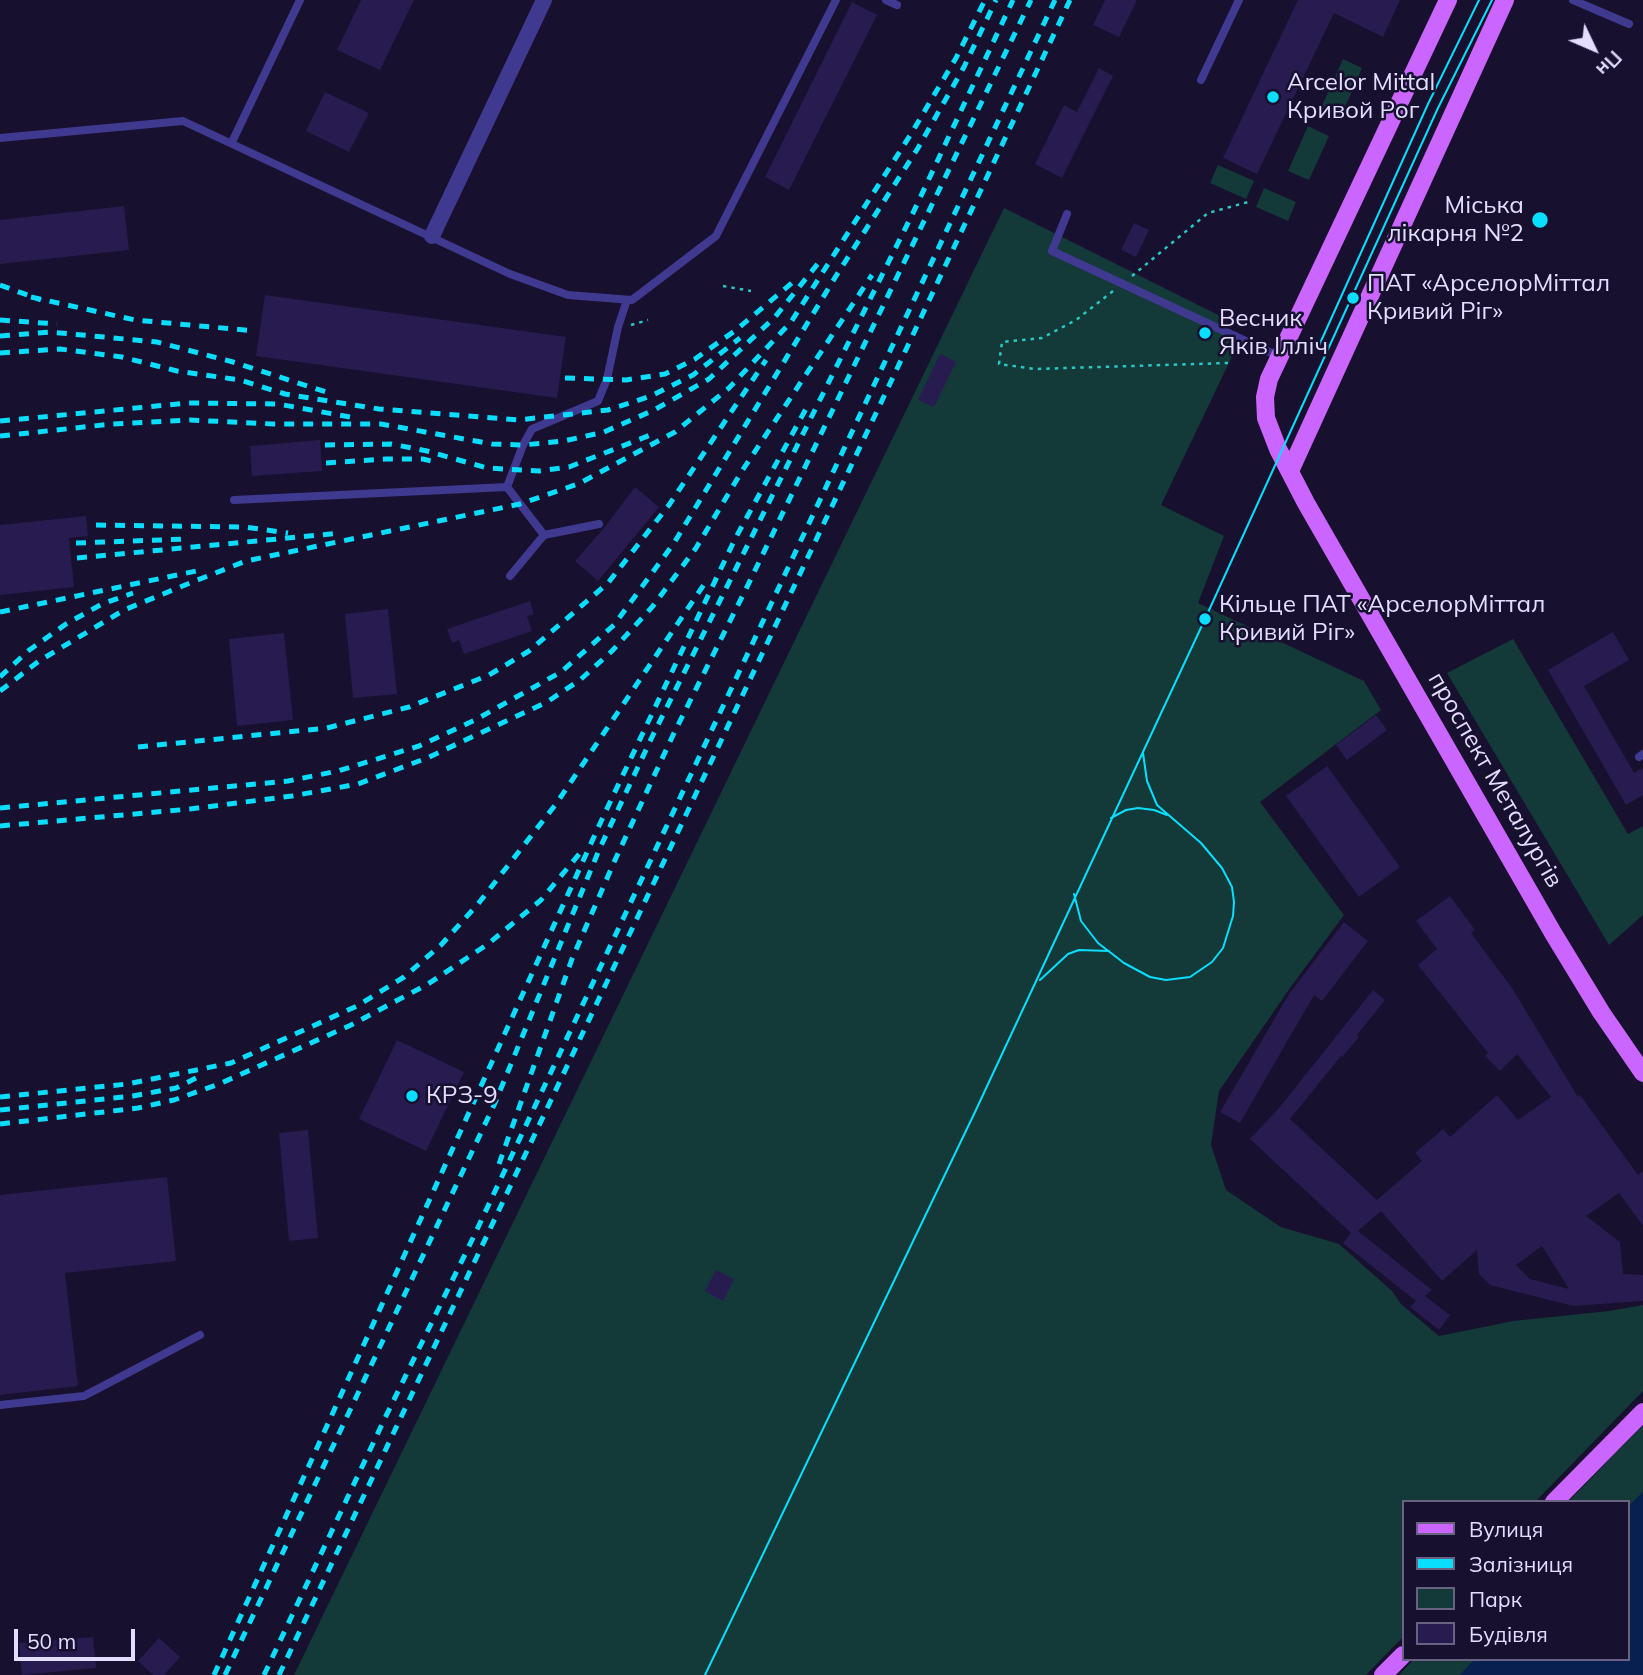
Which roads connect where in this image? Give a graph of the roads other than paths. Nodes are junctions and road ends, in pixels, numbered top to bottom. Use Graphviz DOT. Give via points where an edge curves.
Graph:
graph roads {
  1 [pos="300,0"];
  2 [pos="544,0"];
  3 [pos="835,0"];
  4 [pos="886,0"];
  5 [pos="1239,0"];
  6 [pos="1447,0"];
  7 [pos="1505,0"];
  8 [pos="1573,0"];
  9 [pos="897,5"];
  10 [pos="1629,24"];
  11 [pos="1201,80"];
  12 [pos="0,138"];
  13 [pos="232,142"];
  14 [pos="1067,214"];
  15 [pos="432,236"];
  16 [pos="627,300"];
  17 [pos="1280,357"];
  18 [pos="1290,471"];
  19 [pos="507,486"];
  20 [pos="234,500"];
  21 [pos="600,524"];
  22 [pos="544,535"];
  23 [pos="510,576"];
  24 [pos="1643,1073"];
  25 [pos="200,1335"];
  26 [pos="0,1405"];
  27 [pos="1643,1412"];
  28 [pos="1556,1500"];
  29 [pos="1402,1656"];
  30 [pos="1383,1675"];
  1 -- 13 [label="lane"];
  2 -- 15 [label="street"];
  3 -- 16 [label="lane" via="716,236"];
  4 -- 9 [label="lane"];
  5 -- 11 [label="lane"];
  6 -- 17 [label="main road, проспект Металургів"];
  7 -- 18 [label="main road"];
  8 -- 10 [label="lane"];
  12 -- 13 [label="lane" via="183,121"];
  13 -- 15 [label="lane"];
  14 -- 17 [label="lane" via="1052,251"];
  15 -- 16 [label="lane" via="510,274 568,295"];
  16 -- 19 [label="lane" via="598,401 532,429"];
  17 -- 18 [label="main road, проспект Металургів" via="1266,388 1264,408"];
  18 -- 24 [label="main road, проспект Металургів" via="1553,933"];
  19 -- 20 [label="lane"];
  19 -- 22 [label="lane"];
  21 -- 22 [label="lane"];
  22 -- 23 [label="lane"];
  25 -- 26 [label="lane" via="84,1396"];
  27 -- 28 [label="main road"];
  29 -- 30 [label="main road"];
}
